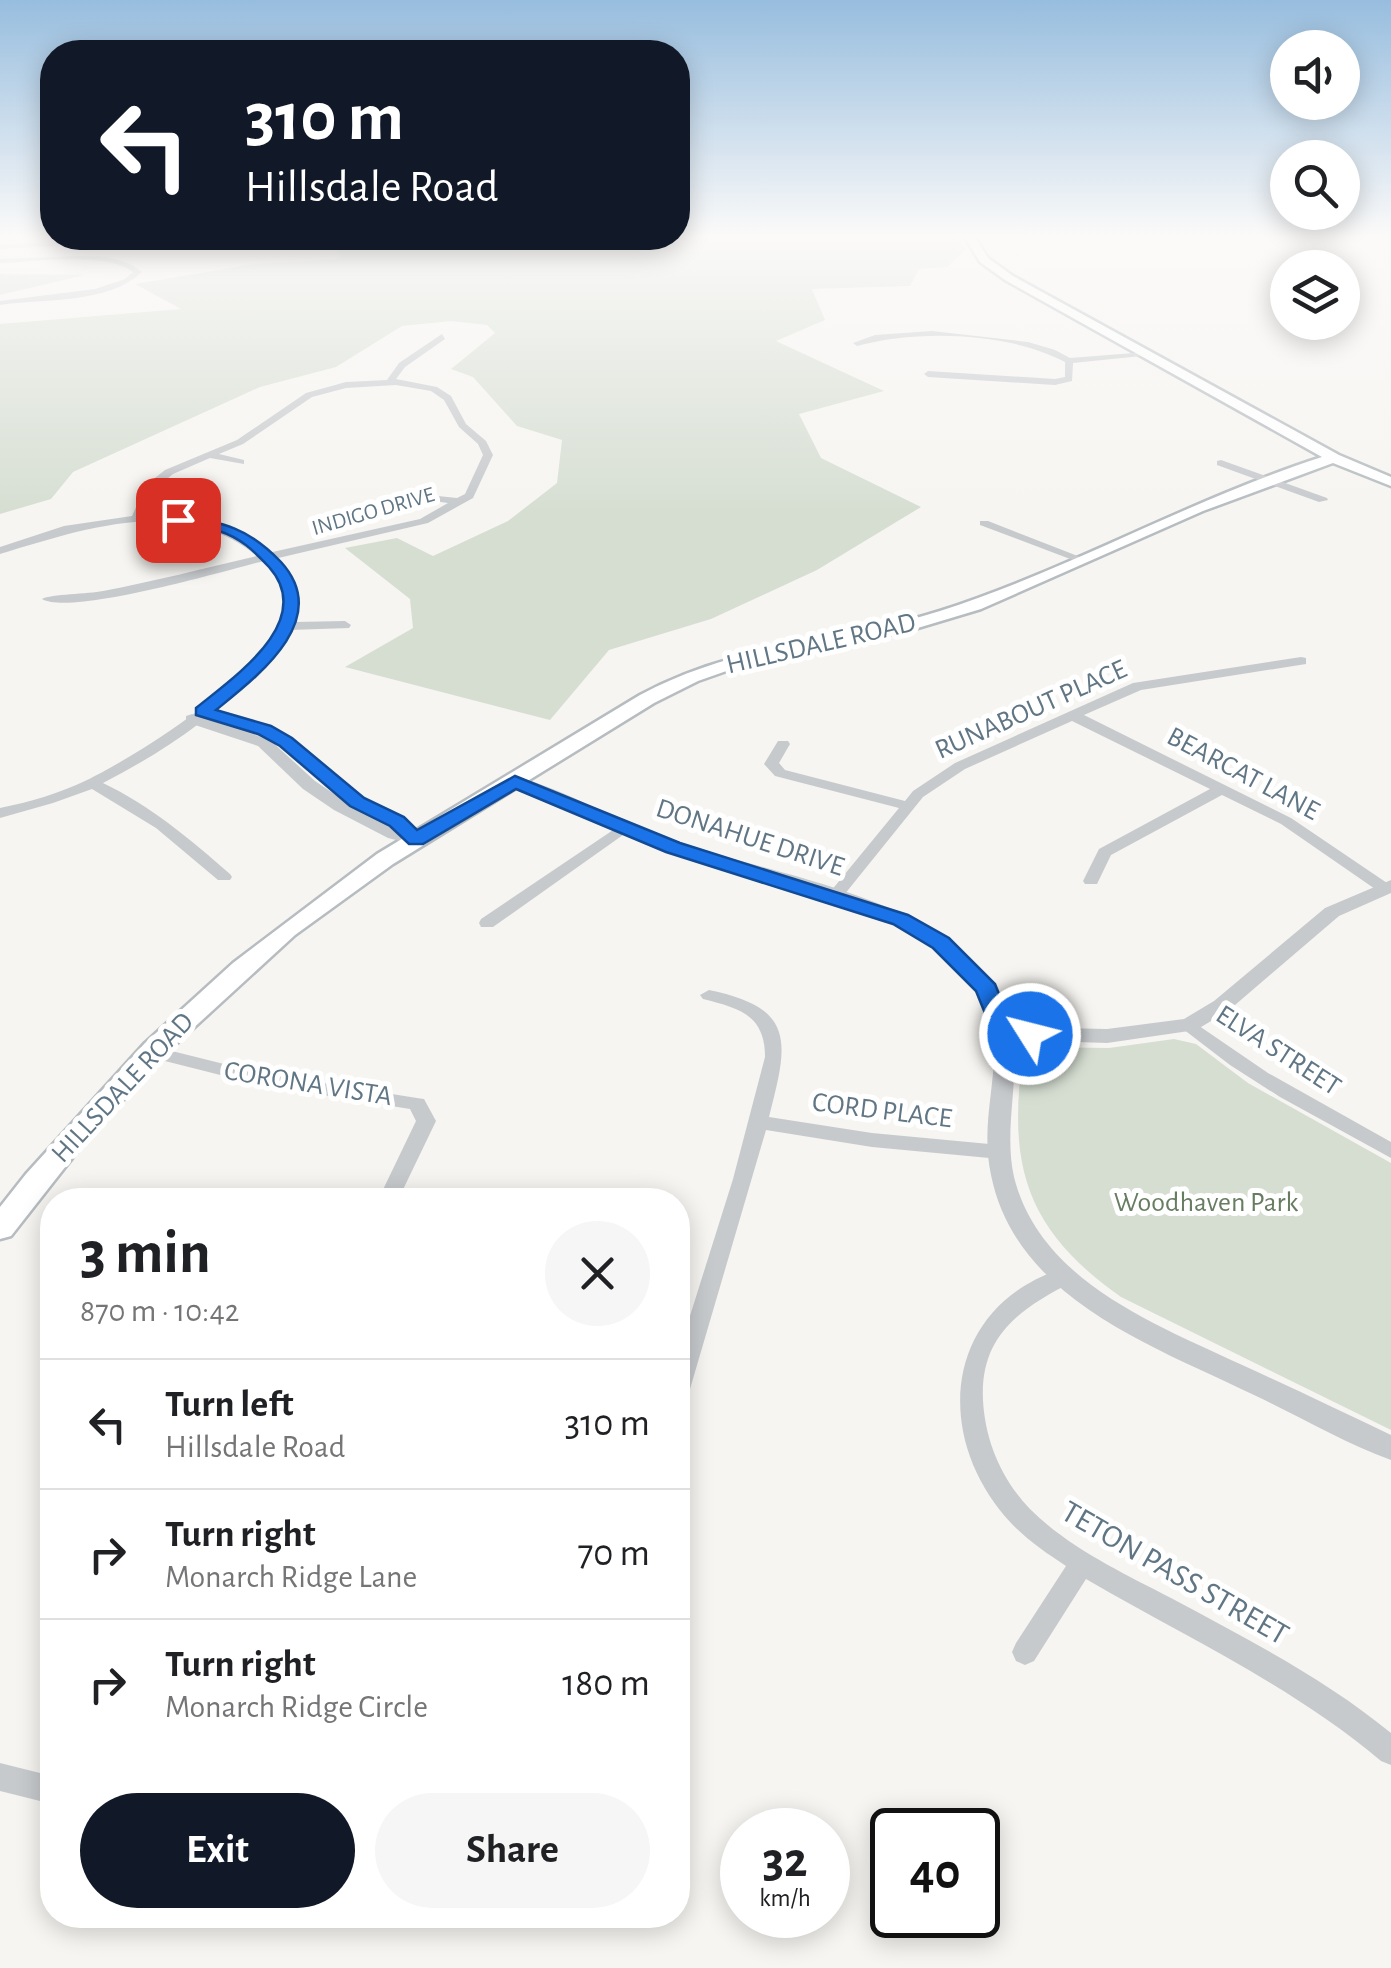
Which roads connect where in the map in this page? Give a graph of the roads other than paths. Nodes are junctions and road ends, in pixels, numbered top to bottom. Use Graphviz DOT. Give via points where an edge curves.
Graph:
graph roads {
  1 [pos="1099,328"];
  2 [pos="442,337"];
  3 [pos="857,343"];
  4 [pos="1147,355"];
  5 [pos="1069,361"];
  6 [pos="928,374"];
  7 [pos="389,382"];
  8 [pos="208,455"];
  9 [pos="1334,458"];
  10 [pos="240,462"];
  11 [pos="1221,463"];
  12 [pos="1271,479"];
  13 [pos="1391,482"];
  14 [pos="404,494"];
  15 [pos="1323,500"];
  16 [pos="462,502"];
  17 [pos="136,520"];
  18 [pos="984,523"];
  19 [pos="0,550"];
  20 [pos="268,559"];
  21 [pos="1082,560"];
  22 [pos="48,599"];
  23 [pos="286,626"];
  24 [pos="345,626"];
  25 [pos="1301,661"];
  26 [pos="198,715"];
  27 [pos="1072,715"];
  28 [pos="783,744"];
  29 [pos="515,781"];
  30 [pos="92,783"];
  31 [pos="1222,788"];
  32 [pos="908,806"];
  33 [pos="0,813"];
  34 [pos="624,827"];
  35 [pos="416,840"];
  36 [pos="224,877"];
  37 [pos="1091,881"];
  38 [pos="1388,888"];
  39 [pos="834,897"];
  40 [pos="487,923"];
  41 [pos="708,995"];
  42 [pos="1189,1025"];
  43 [pos="1003,1033"];
  44 [pos="152,1052"];
  45 [pos="758,1122"];
  46 [pos="1391,1151"];
  47 [pos="1000,1152"];
  48 [pos="394,1188"];
  49 [pos="0,1228"];
  50 [pos="1064,1276"];
  51 [pos="690,1349"];
  52 [pos="1391,1448"];
  53 [pos="1082,1563"];
  54 [pos="1025,1652"];
  55 [pos="1391,1751"];
  56 [pos="0,1776"];
  57 [pos="40,1787"];
  1 -- 4 [label="main road"];
  2 -- 7 [label="street"];
  3 -- 5 [label="street" via="892,335 1005,341 1050,349"];
  4 -- 5 [label="street"];
  4 -- 9 [label="main road"];
  5 -- 6 [label="street" via="1069,379 1055,382"];
  7 -- 8 [label="street, INDIGO DRIVE" via="315,393"];
  7 -- 16 [label="street, INDIGO DRIVE" via="445,395 482,443 487,463"];
  8 -- 10 [label="street"];
  8 -- 17 [label="street, INDIGO DRIVE" via="158,480"];
  9 -- 12 [label="main road, HILLSDALE ROAD"];
  9 -- 13 [label="main road"];
  11 -- 12 [label="street"];
  12 -- 15 [label="street"];
  12 -- 21 [label="main road, HILLSDALE ROAD"];
  14 -- 16 [label="street"];
  16 -- 20 [label="street, INDIGO DRIVE" via="413,524"];
  17 -- 19 [label="street" via="69,528"];
  17 -- 20 [label="street" via="222,528 255,542"];
  18 -- 21 [label="street"];
  20 -- 22 [label="street, INDIGO DRIVE" via="104,595"];
  20 -- 23 [label="street" via="289,580 294,600"];
  21 -- 29 [label="main road, HILLSDALE ROAD" via="941,617 714,668 650,696"];
  23 -- 24 [label="street"];
  23 -- 26 [label="street" via="259,666"];
  25 -- 27 [label="street, RUNABOUT PLACE" via="1138,686"];
  26 -- 30 [label="street"];
  26 -- 35 [label="street" via="264,743 340,806"];
  27 -- 31 [label="street, BEARCAT LANE"];
  27 -- 32 [label="street, RUNABOUT PLACE" via="960,766"];
  28 -- 32 [label="street" via="771,764 780,772"];
  29 -- 34 [label="street, DONAHUE DRIVE"];
  29 -- 35 [label="main road, HILLSDALE ROAD"];
  30 -- 33 [label="street"];
  30 -- 36 [label="street" via="161,822"];
  31 -- 37 [label="street" via="1105,852"];
  31 -- 38 [label="street, BEARCAT LANE"];
  32 -- 39 [label="street, RUNABOUT PLACE"];
  34 -- 39 [label="street, DONAHUE DRIVE"];
  34 -- 40 [label="street"];
  35 -- 44 [label="main road, HILLSDALE ROAD" via="335,892"];
  38 -- 42 [label="street" via="1332,912"];
  39 -- 43 [label="street, DONAHUE DRIVE" via="941,943 987,988"];
  41 -- 45 [label="street" via="743,1002 772,1038"];
  42 -- 43 [label="street" via="1107,1036"];
  42 -- 46 [label="street, ELVA STREET" via="1272,1086"];
  43 -- 47 [label="street, DONAHUE DRIVE"];
  44 -- 48 [label="street, CORONA VISTA" via="260,1079 417,1104 426,1121"];
  44 -- 49 [label="main road, HILLSDALE ROAD" via="86,1120"];
  45 -- 47 [label="street, CORD PLACE"];
  45 -- 51 [label="street"];
  47 -- 50 [label="street, DONAHUE DRIVE" via="1014,1208 1034,1244"];
  50 -- 52 [label="street, DONAHUE DRIVE" via="1140,1328"];
  50 -- 53 [label="street, TETON PASS STREET" via="1017,1298 990,1329 975,1363 971,1402 979,1443 999,1486 1031,1526"];
  53 -- 54 [label="street"];
  53 -- 55 [label="street, TETON PASS STREET" via="1308,1687"];
  56 -- 57 [label="street"];
}
